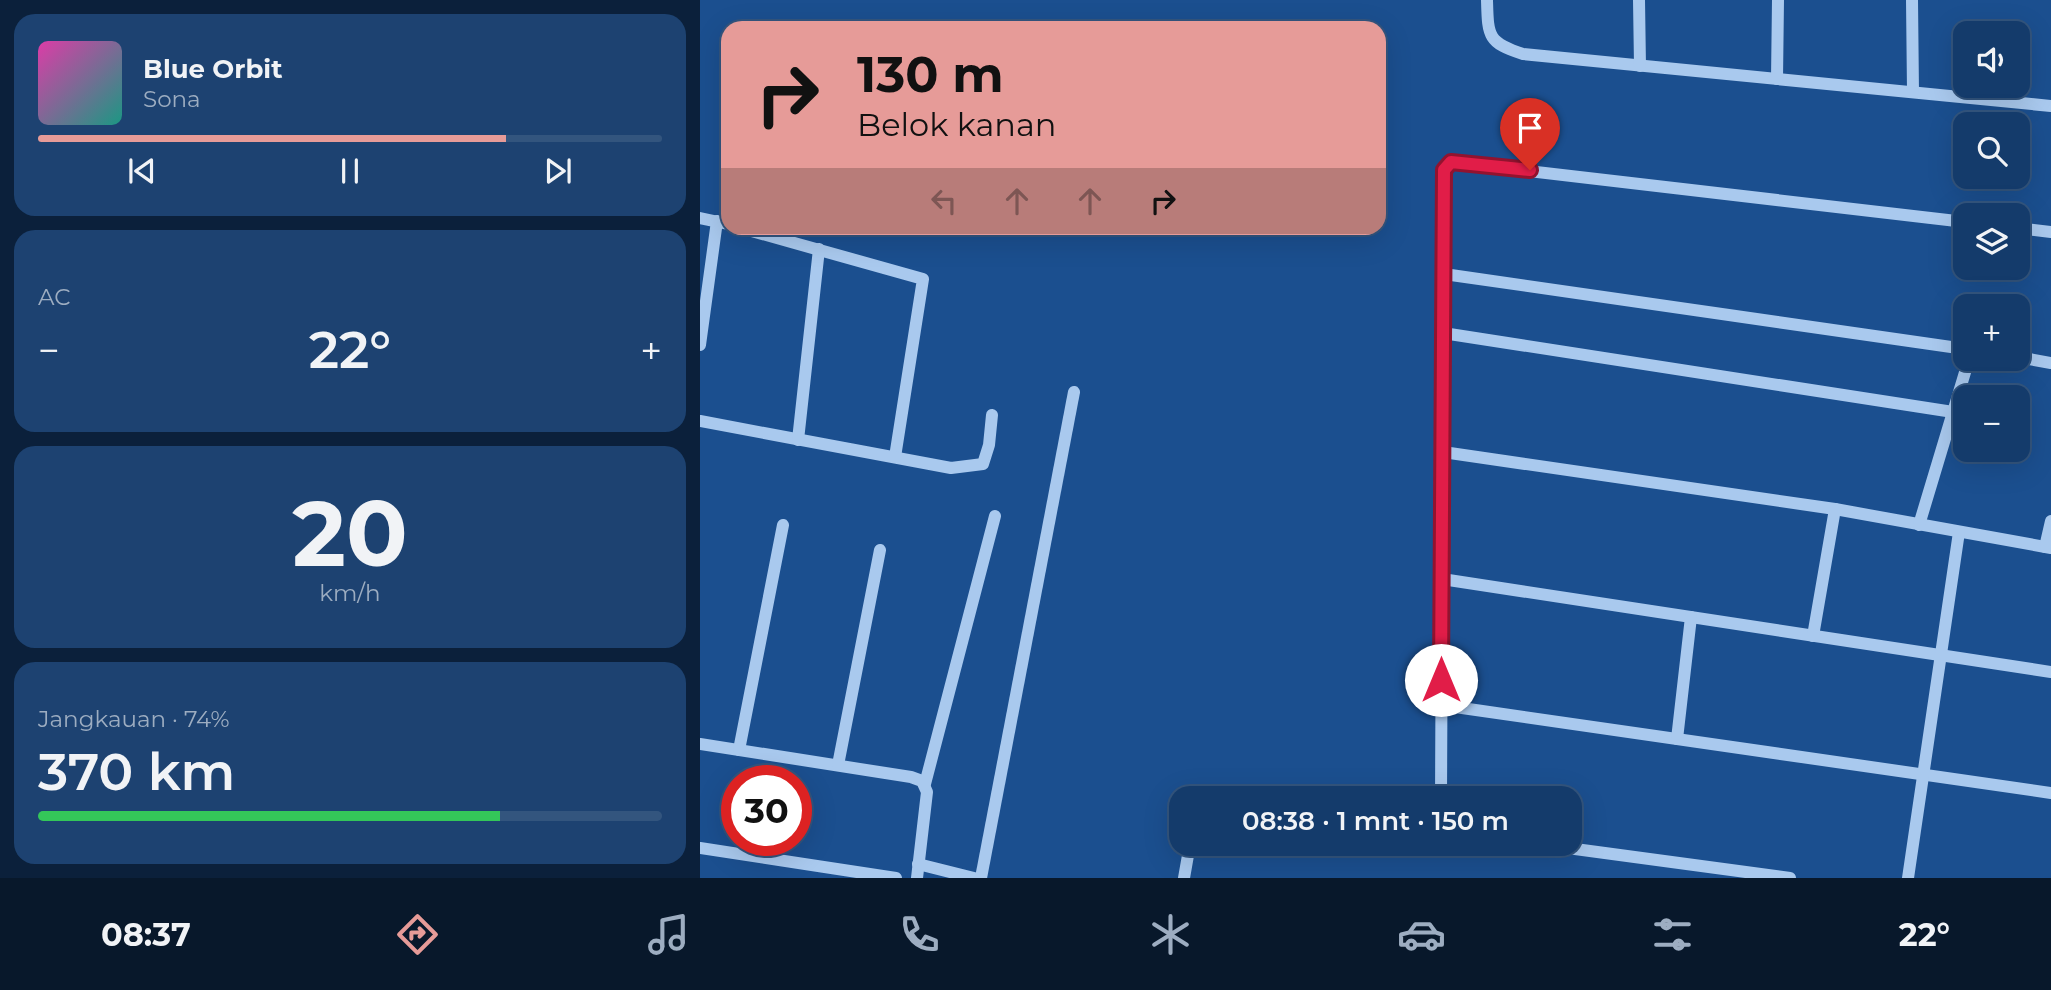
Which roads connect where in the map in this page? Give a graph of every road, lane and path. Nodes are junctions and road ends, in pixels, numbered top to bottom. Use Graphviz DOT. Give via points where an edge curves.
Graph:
graph roads {
  1 [pos="1486,0"];
  2 [pos="1639,0"];
  3 [pos="1778,0"];
  4 [pos="1912,0"];
  5 [pos="1640,66"];
  6 [pos="1777,79"];
  7 [pos="1913,92"];
  8 [pos="2051,106"];
  9 [pos="700,218"];
  10 [pos="1953,221"];
  11 [pos="721,223"];
  12 [pos="721,229"];
  13 [pos="2030,229"];
  14 [pos="2051,232"];
  15 [pos="768,235"];
  16 [pos="819,248"];
  17 [pos="1444,274"];
  18 [pos="1443,333"];
  19 [pos="700,345"];
  20 [pos="1953,347"];
  21 [pos="2030,359"];
  22 [pos="2051,363"];
  23 [pos="1074,391"];
  24 [pos="1953,412"];
  25 [pos="992,415"];
  26 [pos="700,421"];
  27 [pos="797,440"];
  28 [pos="1443,452"];
  29 [pos="895,457"];
  30 [pos="1835,509"];
  31 [pos="995,516"];
  32 [pos="2051,521"];
  33 [pos="783,525"];
  34 [pos="1919,525"];
  35 [pos="1959,532"];
  36 [pos="2048,548"];
  37 [pos="880,550"];
  38 [pos="1442,579"];
  39 [pos="1691,617"];
  40 [pos="1813,636"];
  41 [pos="1942,655"];
  42 [pos="2051,672"];
  43 [pos="1441,705"];
  44 [pos="1677,739"];
  45 [pos="700,744"];
  46 [pos="738,750"];
  47 [pos="838,765"];
  48 [pos="1922,774"];
  49 [pos="925,784"];
  50 [pos="1441,786"];
  51 [pos="2051,793"];
  52 [pos="700,848"];
  53 [pos="1582,850"];
  54 [pos="1188,856"];
  55 [pos="918,864"];
  56 [pos="896,878"];
  57 [pos="917,878"];
  58 [pos="974,878"];
  59 [pos="981,878"];
  60 [pos="1184,878"];
  61 [pos="1790,878"];
  62 [pos="1908,878"];
  1 -- 5 [label="street" via="1488,30 1500,47 1523,54"];
  2 -- 5 [label="street"];
  3 -- 6 [label="street"];
  4 -- 7 [label="street"];
  5 -- 6 [label="street"];
  6 -- 7 [label="street"];
  7 -- 8 [label="street"];
  9 -- 11 [label="street"];
  10 -- 17 [label="street" via="1451,162 1444,170"];
  12 -- 19 [label="street"];
  13 -- 14 [label="street"];
  15 -- 16 [label="street"];
  16 -- 27 [label="street"];
  16 -- 29 [label="street" via="923,279"];
  17 -- 18 [label="street"];
  17 -- 20 [label="street"];
  18 -- 24 [label="street"];
  18 -- 28 [label="street"];
  21 -- 22 [label="street"];
  23 -- 59 [label="street"];
  24 -- 34 [label="street"];
  25 -- 29 [label="street" via="983,464 951,468"];
  26 -- 27 [label="street"];
  27 -- 29 [label="street"];
  28 -- 30 [label="street"];
  28 -- 38 [label="street"];
  30 -- 34 [label="street"];
  30 -- 40 [label="street"];
  31 -- 49 [label="street"];
  32 -- 36 [label="street"];
  33 -- 46 [label="street"];
  34 -- 35 [label="street"];
  35 -- 36 [label="street"];
  35 -- 41 [label="street"];
  37 -- 47 [label="street"];
  38 -- 39 [label="street"];
  38 -- 43 [label="street"];
  39 -- 40 [label="street"];
  39 -- 44 [label="street"];
  40 -- 41 [label="street"];
  41 -- 42 [label="street"];
  41 -- 48 [label="street"];
  43 -- 44 [label="street"];
  43 -- 50 [label="street"];
  44 -- 48 [label="street"];
  45 -- 46 [label="street"];
  46 -- 47 [label="street"];
  47 -- 49 [label="street" via="911,776"];
  48 -- 51 [label="street"];
  48 -- 62 [label="street"];
  49 -- 55 [label="street"];
  52 -- 56 [label="street"];
  53 -- 61 [label="street"];
  54 -- 60 [label="street"];
  55 -- 57 [label="street"];
  55 -- 58 [label="street"];
}
